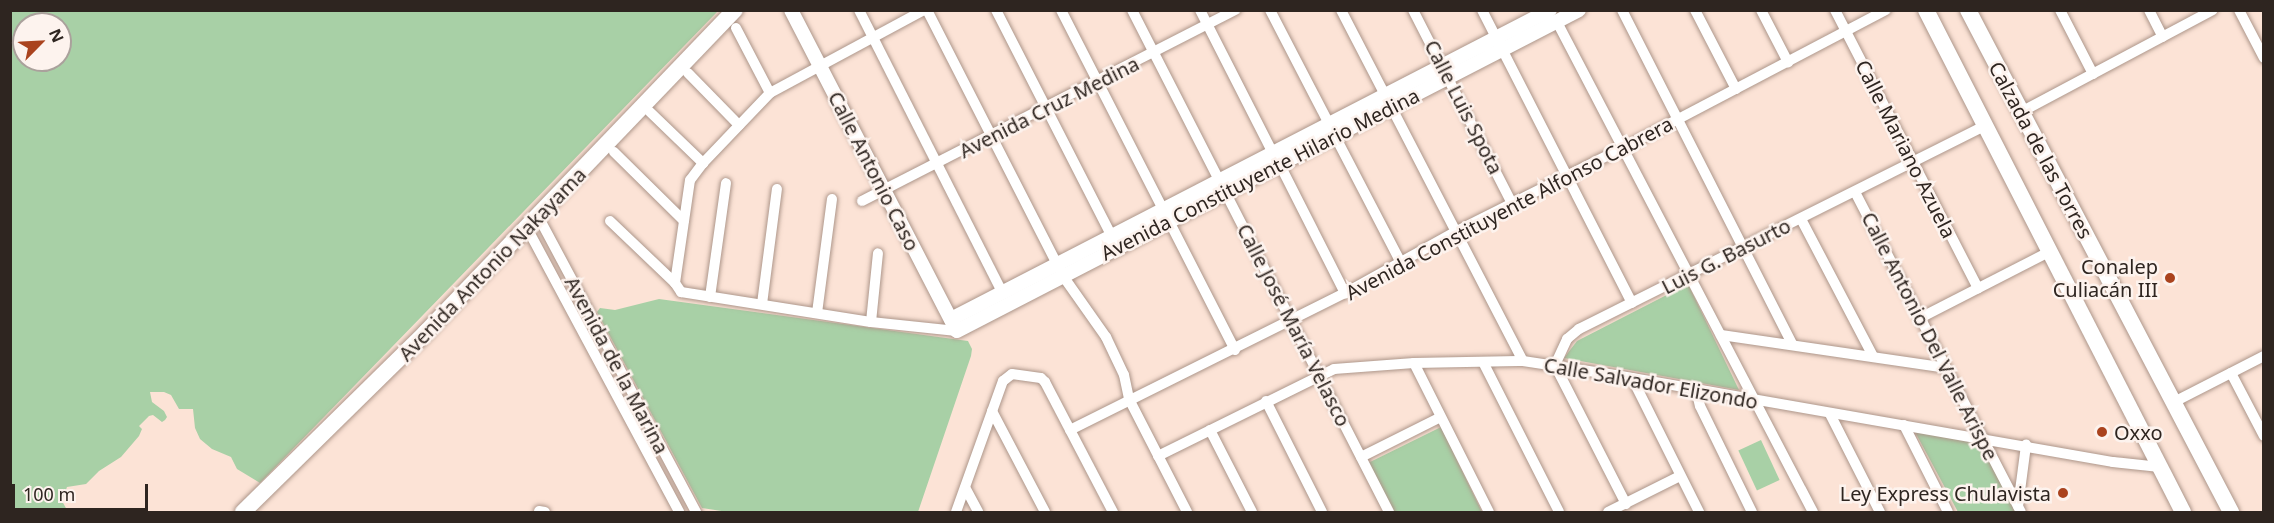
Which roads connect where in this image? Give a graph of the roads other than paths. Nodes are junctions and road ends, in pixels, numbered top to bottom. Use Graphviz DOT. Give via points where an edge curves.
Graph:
graph roads {
  1 [pos="735,10"];
  2 [pos="791,10"];
  3 [pos="859,10"];
  4 [pos="925,10"];
  5 [pos="996,10"];
  6 [pos="1061,10"];
  7 [pos="1132,10"];
  8 [pos="1200,10"];
  9 [pos="1236,10"];
  10 [pos="1270,10"];
  11 [pos="1341,10"];
  12 [pos="1413,10"];
  13 [pos="1482,10"];
  14 [pos="1579,10"];
  15 [pos="1622,10"];
  16 [pos="1695,10"];
  17 [pos="1761,10"];
  18 [pos="1835,10"];
  19 [pos="1886,10"];
  20 [pos="1926,10"];
  21 [pos="1968,10"];
  22 [pos="2060,10"];
  23 [pos="2149,10"];
  24 [pos="2213,10"];
  25 [pos="2239,10"];
  26 [pos="1554,16"];
  27 [pos="1207,25"];
  28 [pos="736,28"];
  29 [pos="1845,31"];
  30 [pos="872,37"];
  31 [pos="2163,37"];
  32 [pos="1499,44"];
  33 [pos="1154,53"];
  34 [pos="2264,58"];
  35 [pos="1788,62"];
  36 [pos="819,64"];
  37 [pos="1446,72"];
  38 [pos="688,73"];
  39 [pos="2093,74"];
  40 [pos="1098,82"];
  41 [pos="1736,89"];
  42 [pos="770,93"];
  43 [pos="1388,101"];
  44 [pos="1046,109"];
  45 [pos="650,112"];
  46 [pos="2021,112"];
  47 [pos="1678,120"];
  48 [pos="739,125"];
  49 [pos="1986,125"];
  50 [pos="1332,130"];
  51 [pos="992,136"];
  52 [pos="1623,148"];
  53 [pos="614,152"];
  54 [pos="1276,159"];
  55 [pos="1913,162"];
  56 [pos="703,163"];
  57 [pos="938,164"];
  58 [pos="1567,177"];
  59 [pos="726,183"];
  60 [pos="1222,186"];
  61 [pos="777,189"];
  62 [pos="884,189"];
  63 [pos="1855,192"];
  64 [pos="832,199"];
  65 [pos="862,201"];
  66 [pos="1513,204"];
  67 [pos="1166,215"];
  68 [pos="1801,219"];
  69 [pos="610,221"];
  70 [pos="684,221"];
  71 [pos="533,222"];
  72 [pos="1455,232"];
  73 [pos="1114,242"];
  74 [pos="1744,247"];
  75 [pos="2050,251"];
  76 [pos="878,253"];
  77 [pos="1400,261"];
  78 [pos="1060,270"];
  79 [pos="1690,274"];
  80 [pos="678,287"];
  81 [pos="1978,288"];
  82 [pos="1002,292"];
  83 [pos="1345,293"];
  84 [pos="710,297"];
  85 [pos="1632,303"];
  86 [pos="762,304"];
  87 [pos="818,313"];
  88 [pos="1920,318"];
  89 [pos="1291,321"];
  90 [pos="871,322"];
  91 [pos="954,325"];
  92 [pos="1721,335"];
  93 [pos="1793,345"];
  94 [pos="1235,350"];
  95 [pos="1873,356"];
  96 [pos="2264,356"];
  97 [pos="1522,361"];
  98 [pos="1483,362"];
  99 [pos="1414,363"];
  100 [pos="1555,365"];
  101 [pos="1946,368"];
  102 [pos="2231,373"];
  103 [pos="1319,375"];
  104 [pos="1632,378"];
  105 [pos="1696,389"];
  106 [pos="1129,399"];
  107 [pos="1266,401"];
  108 [pos="1755,401"];
  109 [pos="2174,402"];
  110 [pos="992,411"];
  111 [pos="1830,414"];
  112 [pos="1441,417"];
  113 [pos="1904,425"];
  114 [pos="1070,430"];
  115 [pos="1210,430"];
  116 [pos="2264,436"];
  117 [pos="1983,439"];
  118 [pos="2026,446"];
  119 [pos="1158,456"];
  120 [pos="1361,457"];
  121 [pos="2160,467"];
  122 [pos="1680,476"];
  123 [pos="966,489"];
  124 [pos="1626,504"];
  125 [pos="2020,510"];
  126 [pos="243,513"];
  127 [pos="679,513"];
  128 [pos="696,513"];
  129 [pos="956,513"];
  130 [pos="978,513"];
  131 [pos="1045,513"];
  132 [pos="1113,513"];
  133 [pos="1187,513"];
  134 [pos="1252,513"];
  135 [pos="1322,513"];
  136 [pos="1389,513"];
  137 [pos="1489,513"];
  138 [pos="1559,513"];
  139 [pos="1608,513"];
  140 [pos="1699,513"];
  141 [pos="1752,513"];
  142 [pos="1814,513"];
  143 [pos="1880,513"];
  144 [pos="1948,513"];
  145 [pos="2183,513"];
  146 [pos="2231,513"];
  1 -- 71 [label="main road, Avenida Antonio Nakayama"];
  2 -- 36 [label="street, Calle Antonio Caso"];
  3 -- 30 [label="street"];
  4 -- 30 [label="street"];
  4 -- 51 [label="street"];
  5 -- 44 [label="street"];
  6 -- 40 [label="street"];
  7 -- 33 [label="street, Calle José María Velasco"];
  8 -- 27 [label="street"];
  9 -- 27 [label="street, Avenida Cruz Medina"];
  10 -- 50 [label="street"];
  11 -- 43 [label="street"];
  12 -- 37 [label="street, Calle Luis Spota"];
  13 -- 32 [label="street"];
  14 -- 26 [label="street, Avenida Constituyente Hilario Medina"];
  15 -- 47 [label="street"];
  16 -- 41 [label="street"];
  17 -- 35 [label="street"];
  18 -- 29 [label="street, Calle Mariano Azuela"];
  19 -- 29 [label="street, Avenida Constituyente Alfonso Cabrera"];
  20 -- 49 [label="main road, Calzada de las Torres"];
  21 -- 46 [label="main road, Calzada de las Torres"];
  22 -- 39 [label="street"];
  23 -- 31 [label="street"];
  24 -- 31 [label="street"];
  25 -- 34 [label="street"];
  26 -- 32 [label="street, Avenida Constituyente Hilario Medina"];
  26 -- 52 [label="street"];
  27 -- 33 [label="street, Avenida Cruz Medina"];
  27 -- 54 [label="street"];
  28 -- 42 [label="street"];
  29 -- 35 [label="street, Avenida Constituyente Alfonso Cabrera"];
  29 -- 55 [label="street, Calle Mariano Azuela"];
  30 -- 36 [label="street"];
  30 -- 57 [label="street"];
  31 -- 39 [label="street"];
  32 -- 37 [label="street, Avenida Constituyente Hilario Medina"];
  32 -- 58 [label="street"];
  33 -- 40 [label="street, Avenida Cruz Medina"];
  33 -- 60 [label="street, Calle José María Velasco"];
  35 -- 41 [label="street, Avenida Constituyente Alfonso Cabrera"];
  36 -- 42 [label="street"];
  36 -- 62 [label="street, Calle Antonio Caso"];
  37 -- 43 [label="street, Avenida Constituyente Hilario Medina"];
  37 -- 66 [label="street, Calle Luis Spota"];
  38 -- 48 [label="street"];
  39 -- 46 [label="street"];
  40 -- 44 [label="street, Avenida Cruz Medina"];
  40 -- 67 [label="street"];
  41 -- 47 [label="street, Avenida Constituyente Alfonso Cabrera"];
  42 -- 48 [label="street"];
  43 -- 50 [label="street, Avenida Constituyente Hilario Medina"];
  43 -- 72 [label="street"];
  44 -- 51 [label="street, Avenida Cruz Medina"];
  44 -- 73 [label="street"];
  45 -- 56 [label="street"];
  46 -- 109 [label="main road, Calzada de las Torres"];
  47 -- 52 [label="street, Avenida Constituyente Alfonso Cabrera"];
  47 -- 74 [label="street"];
  48 -- 56 [label="street"];
  49 -- 55 [label="street, Luis G. Basurto"];
  49 -- 75 [label="main road, Calzada de las Torres"];
  50 -- 54 [label="street, Avenida Constituyente Hilario Medina"];
  50 -- 77 [label="street"];
  51 -- 57 [label="street, Avenida Cruz Medina"];
  51 -- 78 [label="street"];
  52 -- 58 [label="street, Avenida Constituyente Alfonso Cabrera"];
  52 -- 79 [label="street"];
  53 -- 70 [label="street"];
  54 -- 60 [label="street, Avenida Constituyente Hilario Medina"];
  54 -- 83 [label="street"];
  55 -- 63 [label="street, Luis G. Basurto"];
  55 -- 81 [label="street, Calle Mariano Azuela"];
  56 -- 70 [label="street" via="690,180"];
  57 -- 62 [label="street, Avenida Cruz Medina"];
  57 -- 82 [label="street"];
  58 -- 66 [label="street, Avenida Constituyente Alfonso Cabrera"];
  58 -- 85 [label="street"];
  59 -- 84 [label="street"];
  60 -- 67 [label="street, Avenida Constituyente Hilario Medina"];
  60 -- 89 [label="street, Calle José María Velasco"];
  61 -- 86 [label="street"];
  62 -- 65 [label="street, Avenida Cruz Medina"];
  62 -- 91 [label="street, Calle Antonio Caso"];
  63 -- 68 [label="street, Luis G. Basurto"];
  63 -- 88 [label="street, Calle Antonio Del Valle Arispe"];
  64 -- 87 [label="street"];
  66 -- 72 [label="street, Avenida Constituyente Alfonso Cabrera"];
  67 -- 73 [label="street, Avenida Constituyente Hilario Medina"];
  67 -- 94 [label="street"];
  68 -- 74 [label="street, Luis G. Basurto"];
  68 -- 95 [label="street"];
  69 -- 80 [label="street"];
  70 -- 80 [label="street"];
  71 -- 126 [label="main road, Avenida Antonio Nakayama"];
  71 -- 127 [label="street, Avenida de la Marina"];
  71 -- 128 [label="street, Avenida de la Marina"];
  72 -- 77 [label="street, Avenida Constituyente Alfonso Cabrera"];
  72 -- 97 [label="street"];
  73 -- 78 [label="street, Avenida Constituyente Hilario Medina"];
  74 -- 79 [label="street, Luis G. Basurto"];
  74 -- 93 [label="street"];
  75 -- 81 [label="street"];
  75 -- 121 [label="main road, Calzada de las Torres"];
  76 -- 90 [label="street"];
  77 -- 83 [label="street, Avenida Constituyente Alfonso Cabrera"];
  78 -- 82 [label="street, Avenida Constituyente Hilario Medina"];
  78 -- 91 [label="street, Avenida Constituyente Hilario Medina"];
  78 -- 106 [label="street" via="1106,337 1124,375"];
  79 -- 85 [label="street, Luis G. Basurto"];
  79 -- 92 [label="street"];
  80 -- 84 [label="street"];
  81 -- 88 [label="street"];
  82 -- 91 [label="street, Avenida Constituyente Hilario Medina"];
  83 -- 89 [label="street, Avenida Constituyente Alfonso Cabrera"];
  84 -- 86 [label="street"];
  85 -- 100 [label="street, Luis G. Basurto" via="1579,329 1567,339"];
  86 -- 87 [label="street"];
  87 -- 90 [label="street"];
  88 -- 101 [label="street, Calle Antonio Del Valle Arispe"];
  89 -- 94 [label="street, Avenida Constituyente Alfonso Cabrera"];
  89 -- 103 [label="street, Calle José María Velasco"];
  90 -- 91 [label="street" via="940,330"];
  92 -- 93 [label="street"];
  92 -- 108 [label="street"];
  93 -- 95 [label="street"];
  94 -- 106 [label="street, Avenida Constituyente Alfonso Cabrera"];
  95 -- 101 [label="street"];
  96 -- 102 [label="street"];
  97 -- 98 [label="street, Calle Salvador Elizondo"];
  97 -- 100 [label="street, Calle Salvador Elizondo"];
  98 -- 99 [label="street, Calle Salvador Elizondo"];
  98 -- 138 [label="street"];
  99 -- 103 [label="street, Calle Salvador Elizondo" via="1348,367"];
  99 -- 112 [label="street"];
  100 -- 104 [label="street, Calle Salvador Elizondo"];
  100 -- 124 [label="street"];
  101 -- 117 [label="street, Calle Antonio Del Valle Arispe"];
  102 -- 109 [label="street"];
  102 -- 116 [label="street"];
  103 -- 107 [label="street, Calle Salvador Elizondo"];
  103 -- 120 [label="street, Calle José María Velasco"];
  104 -- 105 [label="street, Calle Salvador Elizondo"];
  104 -- 122 [label="street"];
  105 -- 108 [label="street, Calle Salvador Elizondo"];
  105 -- 141 [label="street" via="1700,406"];
  106 -- 114 [label="street, Avenida Constituyente Alfonso Cabrera"];
  106 -- 119 [label="street"];
  107 -- 115 [label="street, Calle Salvador Elizondo"];
  107 -- 135 [label="street"];
  108 -- 111 [label="street, Calle Salvador Elizondo"];
  108 -- 142 [label="street"];
  109 -- 146 [label="main road, Calzada de las Torres"];
  110 -- 114 [label="street" via="1004,378 1012,374 1036,377 1045,382"];
  110 -- 123 [label="street"];
  110 -- 131 [label="street"];
  111 -- 113 [label="street, Calle Salvador Elizondo"];
  111 -- 143 [label="street"];
  112 -- 120 [label="street"];
  112 -- 137 [label="street"];
  113 -- 117 [label="street, Calle Salvador Elizondo"];
  113 -- 144 [label="street"];
  114 -- 132 [label="street"];
  115 -- 119 [label="street, Calle Salvador Elizondo"];
  115 -- 134 [label="street"];
  117 -- 118 [label="street, Calle Salvador Elizondo"];
  117 -- 125 [label="street, Calle Antonio Del Valle Arispe"];
  118 -- 121 [label="street, Calle Salvador Elizondo"];
  118 -- 125 [label="street"];
  119 -- 133 [label="street"];
  120 -- 136 [label="street, Calle José María Velasco"];
  121 -- 145 [label="main road, Calzada de las Torres"];
  122 -- 124 [label="street"];
  122 -- 140 [label="street"];
  123 -- 129 [label="street"];
  123 -- 130 [label="street"];
  124 -- 139 [label="street"];
}
